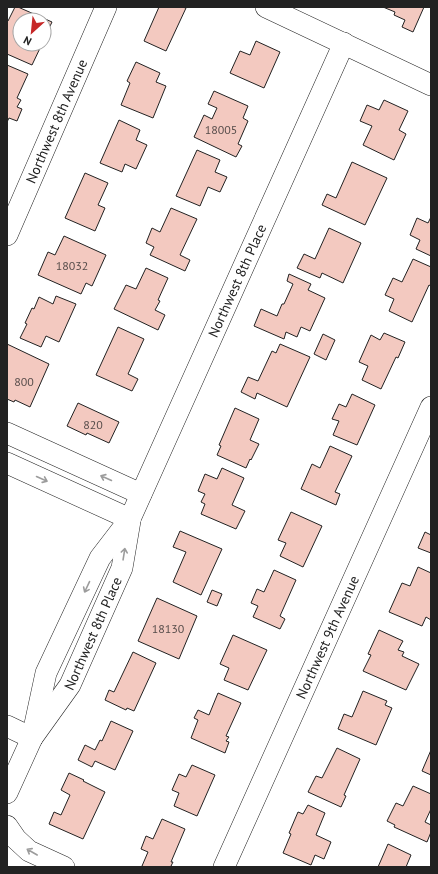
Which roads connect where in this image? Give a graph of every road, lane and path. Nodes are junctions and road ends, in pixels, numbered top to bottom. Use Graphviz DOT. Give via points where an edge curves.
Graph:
graph roads {
  1 [pos="106,7"];
  2 [pos="266,7"];
  3 [pos="344,43"];
  4 [pos="431,85"];
  5 [pos="7,235"];
  6 [pos="431,407"];
  7 [pos="7,433"];
  8 [pos="7,463"];
  9 [pos="141,494"];
  10 [pos="130,519"];
  11 [pos="7,726"];
  12 [pos="32,738"];
  13 [pos="14,759"];
  14 [pos="7,793"];
  15 [pos="7,826"];
  16 [pos="64,867"];
  17 [pos="224,867"];
  1 -- 5 [label="street, Northwest 8th Avenue"];
  2 -- 3 [label="street"];
  3 -- 4 [label="street"];
  3 -- 9 [label="street, Northwest 8th Place"];
  6 -- 17 [label="street, Northwest 9th Avenue"];
  9 -- 7 [label="street, one-way"];
  8 -- 10 [label="street, one-way"];
  9 -- 10 [label="street, Northwest 8th Place"];
  10 -- 12 [label="street, Northwest 8th Place" via="122,568 70,685"];
  11 -- 12 [label="street"];
  12 -- 13 [label="street, Northwest 8th Place"];
  13 -- 14 [label="street, Northwest 8th Place"];
  16 -- 15 [label="street, one-way" via="29,851"];
}
